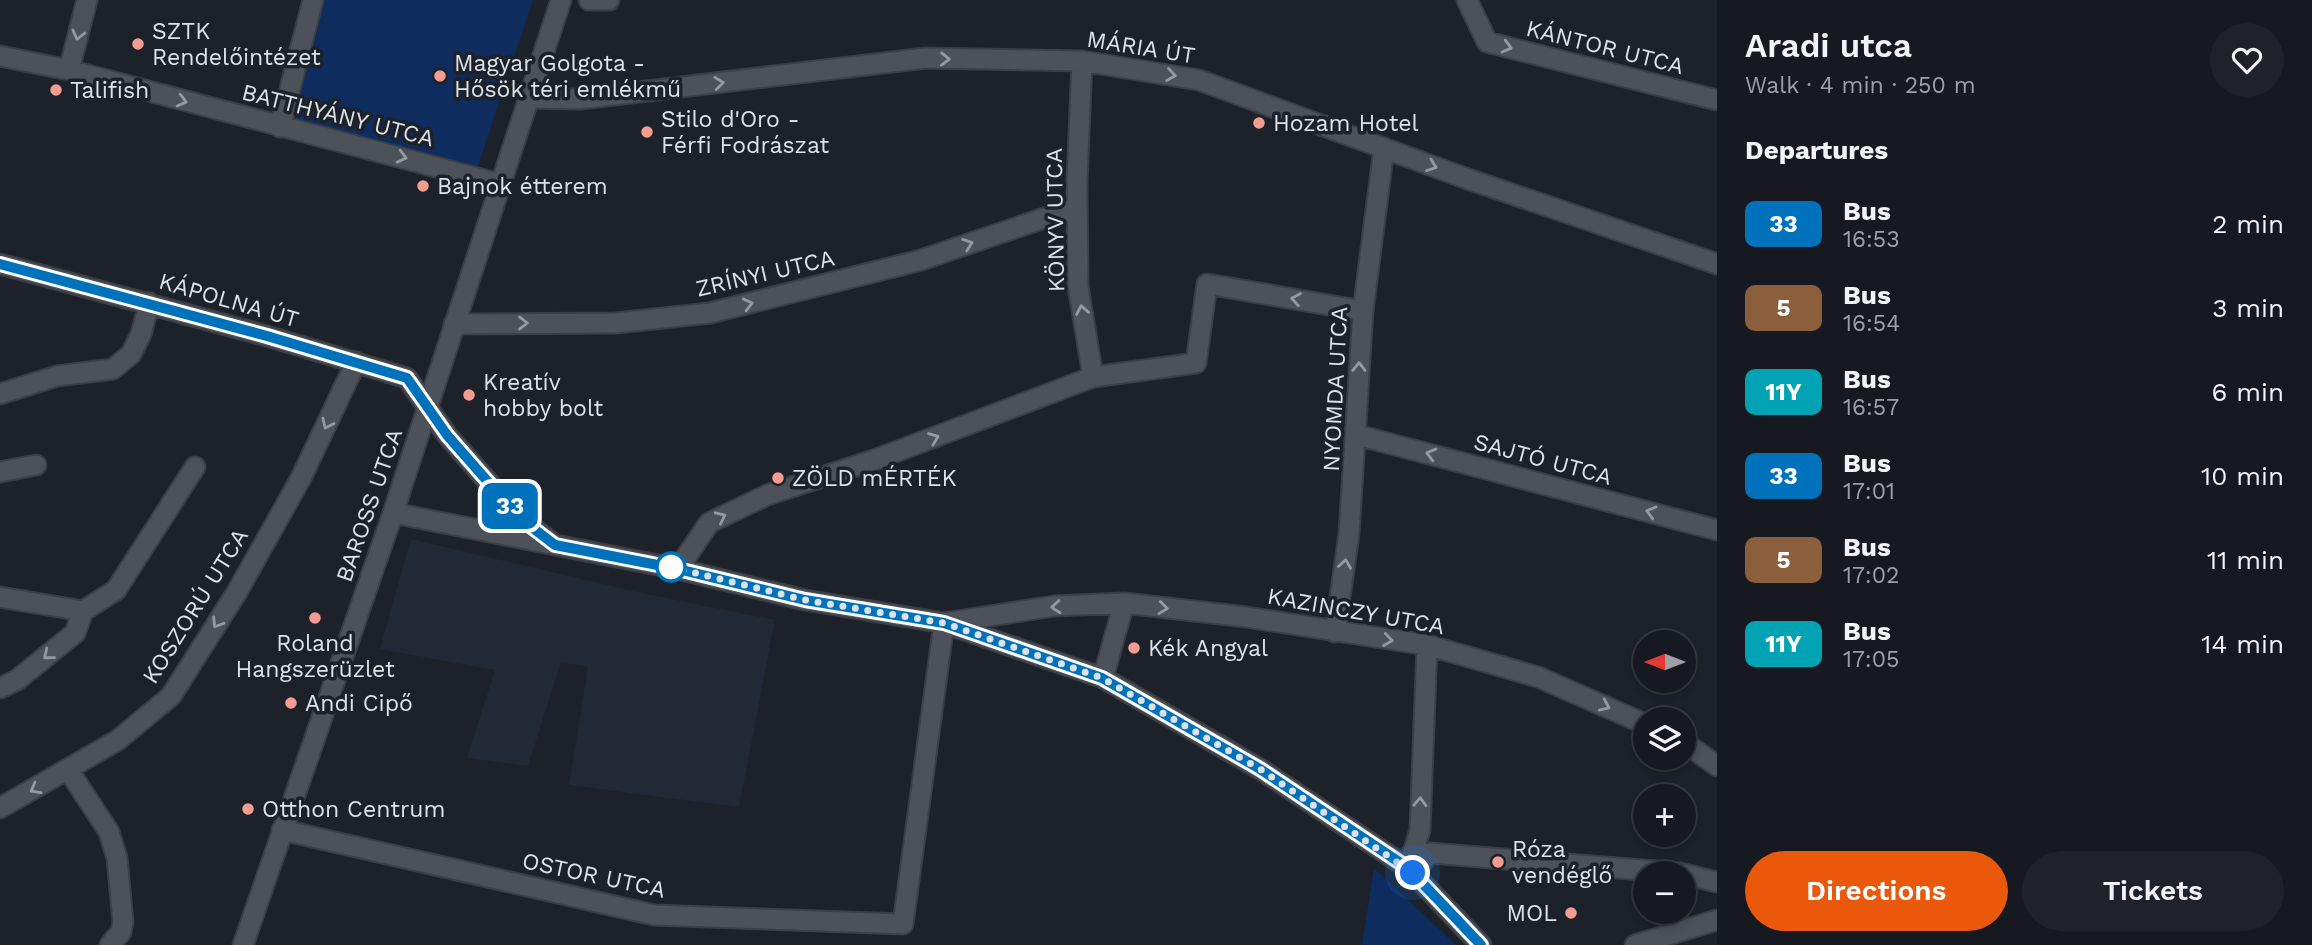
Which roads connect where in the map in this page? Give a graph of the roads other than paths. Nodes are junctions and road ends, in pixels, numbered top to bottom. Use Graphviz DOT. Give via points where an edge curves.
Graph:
graph roads {
  1 [pos="87,0"];
  2 [pos="313,0"];
  3 [pos="561,0"];
  4 [pos="589,0"];
  5 [pos="609,0"];
  6 [pos="1468,0"];
  7 [pos="0,56"];
  8 [pos="1082,61"];
  9 [pos="69,70"];
  10 [pos="529,97"];
  11 [pos="1717,100"];
  12 [pos="280,127"];
  13 [pos="1384,148"];
  14 [pos="500,184"];
  15 [pos="1077,207"];
  16 [pos="0,264"];
  17 [pos="1717,264"];
  18 [pos="149,303"];
  19 [pos="1363,311"];
  20 [pos="454,324"];
  21 [pos="356,362"];
  22 [pos="1093,377"];
  23 [pos="0,394"];
  24 [pos="428,409"];
  25 [pos="1357,435"];
  26 [pos="36,465"];
  27 [pos="195,467"];
  28 [pos="0,472"];
  29 [pos="393,513"];
  30 [pos="1717,530"];
  31 [pos="555,545"];
  32 [pos="678,569"];
  33 [pos="0,597"];
  34 [pos="1124,603"];
  35 [pos="83,611"];
  36 [pos="944,623"];
  37 [pos="1335,632"];
  38 [pos="1427,645"];
  39 [pos="1102,678"];
  40 [pos="0,688"];
  41 [pos="1633,719"];
  42 [pos="1696,751"];
  43 [pos="1717,766"];
  44 [pos="69,771"];
  45 [pos="0,808"];
  46 [pos="282,830"];
  47 [pos="1633,869"];
  48 [pos="1410,870"];
  49 [pos="1696,877"];
  50 [pos="1717,882"];
  51 [pos="1717,920"];
  52 [pos="110,945"];
  53 [pos="243,945"];
  54 [pos="1481,945"];
  55 [pos="1636,945"];
  1 -- 9 [label="street, one-way"];
  2 -- 12 [label="street"];
  3 -- 10 [label="street, BAROSS UTCA"];
  4 -- 5 [label="street"];
  6 -- 11 [label="street, KÁNTOR UTCA, one-way" via="1487,42"];
  7 -- 9 [label="street, BATTHYÁNY UTCA"];
  10 -- 8 [label="street, MÁRIA ÚT, one-way" via="580,99 926,58"];
  8 -- 13 [label="street, MÁRIA ÚT, one-way" via="1199,80"];
  8 -- 15 [label="street, KÖNYV UTCA"];
  9 -- 12 [label="street, BATTHYÁNY UTCA, one-way"];
  10 -- 14 [label="street, BAROSS UTCA"];
  12 -- 14 [label="street, BATTHYÁNY UTCA, one-way"];
  13 -- 17 [label="street, MÁRIA ÚT, one-way"];
  13 -- 19 [label="street, NYOMDA UTCA"];
  14 -- 20 [label="street, BAROSS UTCA"];
  20 -- 15 [label="street, ZRÍNYI UTCA, one-way" via="616,323 710,313 921,260"];
  22 -- 15 [label="street, KÖNYV UTCA, one-way" via="1078,286"];
  16 -- 18 [label="street, KÁPOLNA ÚT"];
  18 -- 21 [label="street, KÁPOLNA ÚT"];
  18 -- 23 [label="street" via="131,354 113,369 57,376"];
  19 -- 22 [label="street, one-way" via="1207,284 1196,363"];
  25 -- 19 [label="street, NYOMDA UTCA, one-way"];
  20 -- 24 [label="street, BAROSS UTCA"];
  21 -- 24 [label="street, KÁPOLNA ÚT" via="407,378"];
  21 -- 44 [label="street, KOSZORÚ UTCA, one-way" via="301,478 171,696 118,740"];
  32 -- 22 [label="street, one-way" via="709,523 767,495 874,460"];
  24 -- 29 [label="street, BAROSS UTCA"];
  24 -- 31 [label="street, KÁPOLNA ÚT" via="521,519"];
  30 -- 25 [label="street, SAJTÓ UTCA, one-way"];
  37 -- 25 [label="street, NYOMDA UTCA, one-way"];
  26 -- 28 [label="street"];
  27 -- 35 [label="street" via="116,590"];
  29 -- 31 [label="street"];
  29 -- 46 [label="street, BAROSS UTCA"];
  31 -- 32 [label="street"];
  32 -- 36 [label="street" via="805,600"];
  33 -- 35 [label="street"];
  34 -- 36 [label="street, KAZINCZY UTCA, one-way" via="1055,606"];
  34 -- 37 [label="street, KAZINCZY UTCA, one-way"];
  34 -- 39 [label="street"];
  35 -- 40 [label="street, one-way" via="75,633 17,680"];
  36 -- 39 [label="street"];
  36 -- 46 [label="street, OSTOR UTCA" via="903,924 654,915"];
  37 -- 38 [label="street, KAZINCZY UTCA, one-way"];
  38 -- 41 [label="street, KAZINCZY UTCA, one-way" via="1538,677"];
  48 -- 38 [label="street, one-way" via="1420,830"];
  39 -- 48 [label="street" via="1260,769"];
  42 -- 43 [label="street"];
  44 -- 45 [label="street, KOSZORÚ UTCA, one-way"];
  44 -- 52 [label="street" via="109,832 117,858 123,922"];
  46 -- 53 [label="street, BAROSS UTCA"];
  47 -- 48 [label="street" via="1430,853"];
  48 -- 54 [label="street"];
  49 -- 50 [label="street"];
  51 -- 55 [label="street"];
}
